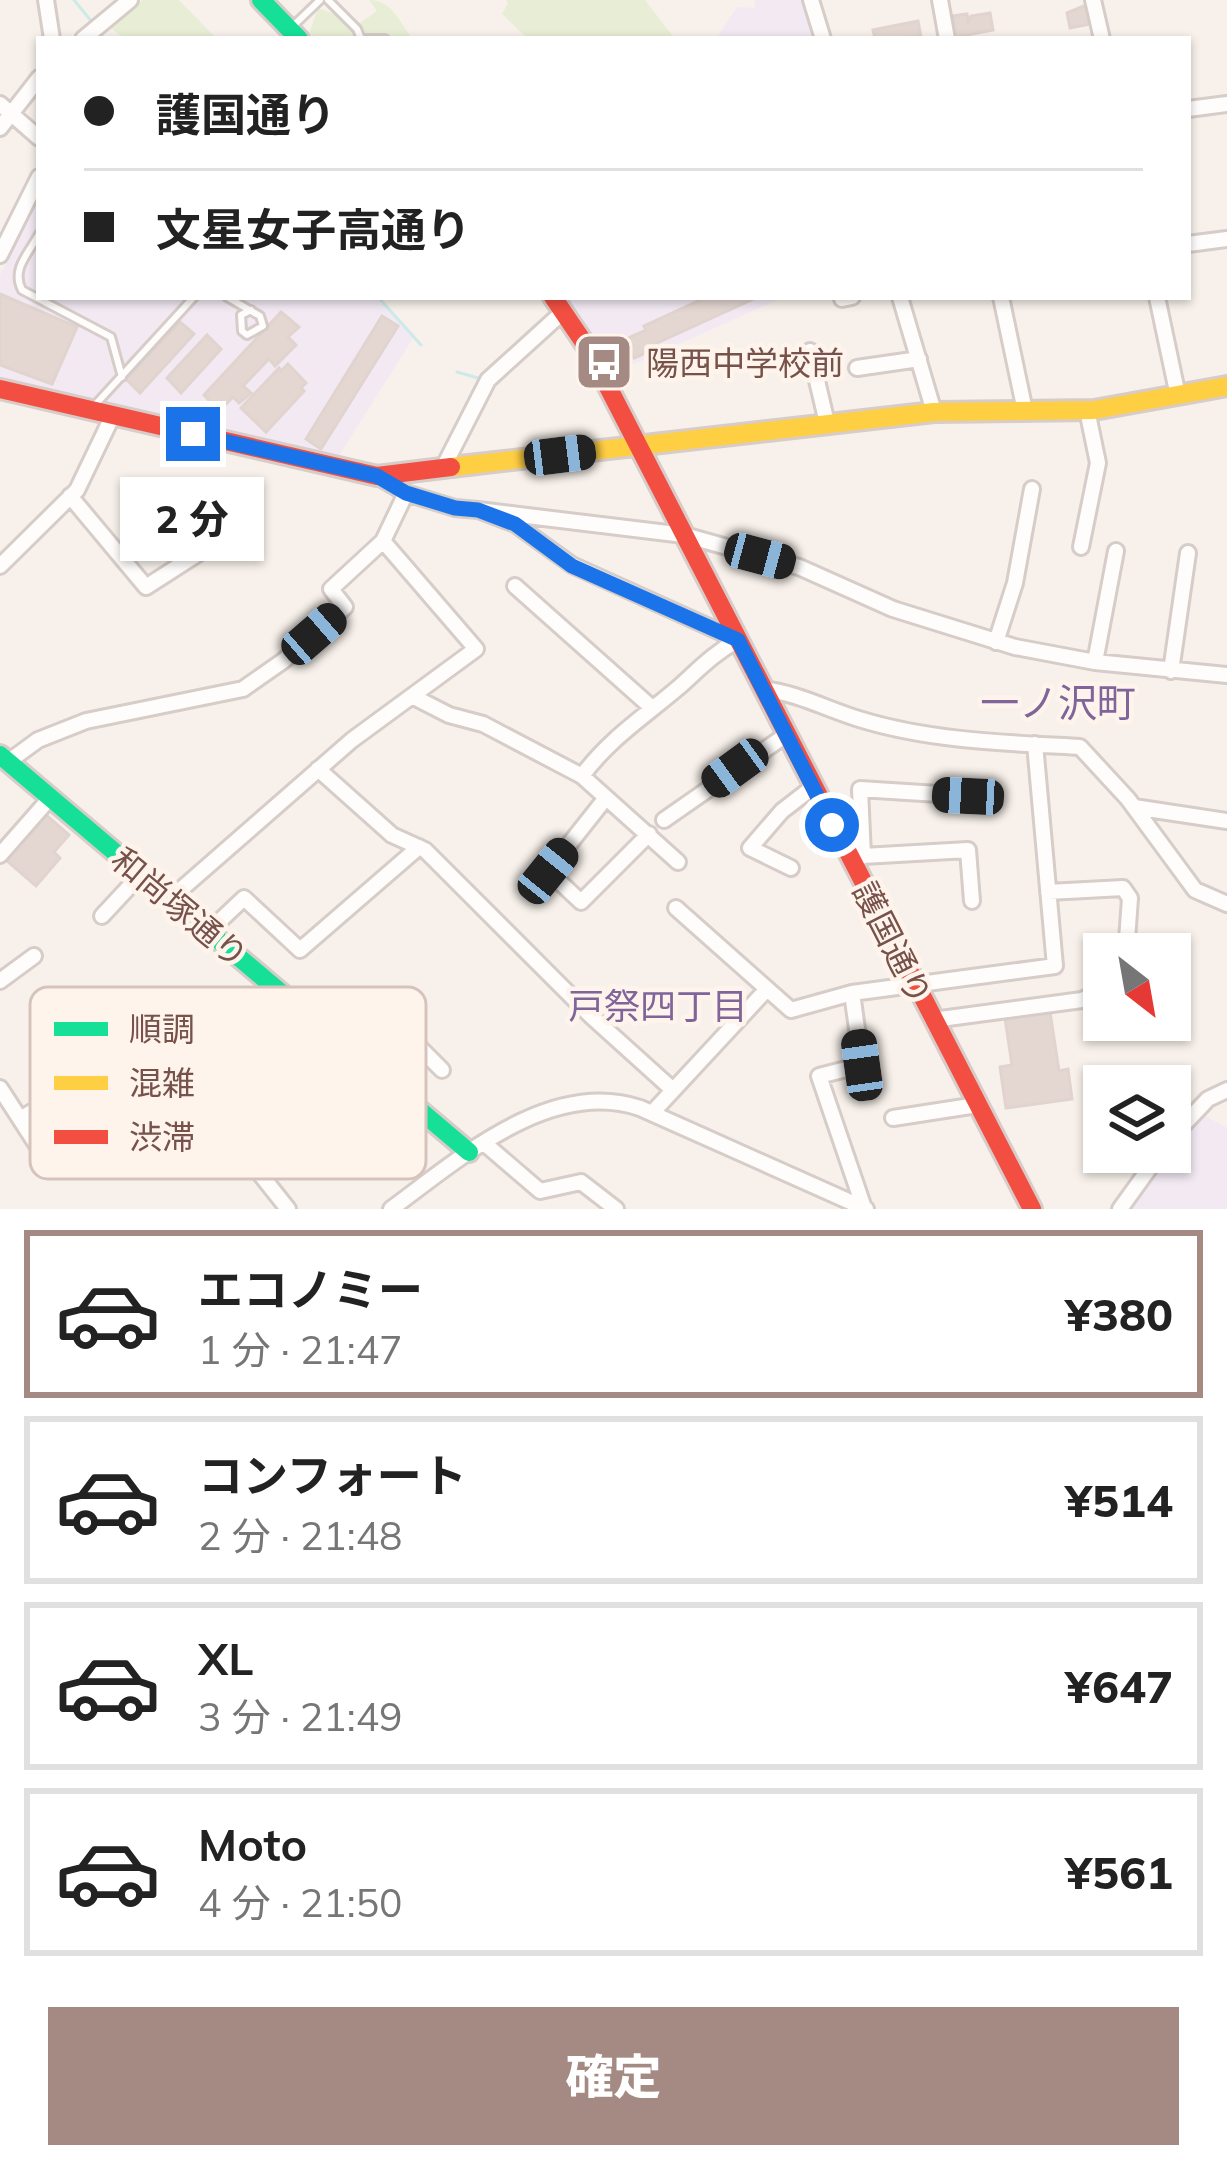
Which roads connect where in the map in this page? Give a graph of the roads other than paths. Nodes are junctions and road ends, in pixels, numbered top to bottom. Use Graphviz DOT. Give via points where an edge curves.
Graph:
graph roads {
  1 [pos="46,0"];
  2 [pos="130,0"];
  3 [pos="261,0"];
  4 [pos="324,0"];
  5 [pos="812,0"];
  6 [pos="940,0"];
  7 [pos="1093,0"];
  8 [pos="294,34"];
  9 [pos="52,36"];
  10 [pos="87,36"];
  11 [pos="361,36"];
  12 [pos="822,36"];
  13 [pos="946,36"];
  14 [pos="1101,36"];
  15 [pos="36,81"];
  16 [pos="1227,104"];
  17 [pos="5,109"];
  18 [pos="1191,109"];
  19 [pos="0,128"];
  20 [pos="36,135"];
  21 [pos="36,183"];
  22 [pos="36,239"];
  23 [pos="1227,239"];
  24 [pos="1191,244"];
  25 [pos="0,253"];
  26 [pos="36,298"];
  27 [pos="41,300"];
  28 [pos="191,300"];
  29 [pos="232,300"];
  30 [pos="901,300"];
  31 [pos="1001,300"];
  32 [pos="1158,300"];
  33 [pos="559,304"];
  34 [pos="250,310"];
  35 [pos="810,351"];
  36 [pos="919,359"];
  37 [pos="857,368"];
  38 [pos="122,377"];
  39 [pos="1227,386"];
  40 [pos="0,389"];
  41 [pos="1178,396"];
  42 [pos="90,410"];
  43 [pos="1088,410"];
  44 [pos="1025,411"];
  45 [pos="934,412"];
  46 [pos="113,415"];
  47 [pos="826,422"];
  48 [pos="639,446"];
  49 [pos="443,468"];
  50 [pos="377,476"];
  51 [pos="1032,489"];
  52 [pos="406,493"];
  53 [pos="70,496"];
  54 [pos="478,510"];
  55 [pos="684,535"];
  56 [pos="383,541"];
  57 [pos="216,542"];
  58 [pos="1081,547"];
  59 [pos="1116,550"];
  60 [pos="1188,553"];
  61 [pos="2,561"];
  62 [pos="514,586"];
  63 [pos="738,640"];
  64 [pos="996,642"];
  65 [pos="1095,662"];
  66 [pos="1172,671"];
  67 [pos="1227,675"];
  68 [pos="762,689"];
  69 [pos="412,696"];
  70 [pos="650,707"];
  71 [pos="786,735"];
  72 [pos="1035,744"];
  73 [pos="4,759"];
  74 [pos="318,769"];
  75 [pos="582,776"];
  76 [pos="813,787"];
  77 [pos="968,796"];
  78 [pos="50,798"];
  79 [pos="605,799"];
  80 [pos="1134,807"];
  81 [pos="664,820"];
  82 [pos="1227,821"];
  83 [pos="649,834"];
  84 [pos="419,848"];
  85 [pos="0,855"];
  86 [pos="857,860"];
  87 [pos="678,862"];
  88 [pos="791,868"];
  89 [pos="140,874"];
  90 [pos="1048,892"];
  91 [pos="170,899"];
  92 [pos="972,901"];
  93 [pos="1227,904"];
  94 [pos="676,908"];
  95 [pos="102,916"];
  96 [pos="208,932"];
  97 [pos="1128,933"];
  98 [pos="34,956"];
  99 [pos="0,981"];
  100 [pos="914,984"];
  101 [pos="274,987"];
  102 [pos="767,989"];
  103 [pos="852,993"];
  104 [pos="1083,1000"];
  105 [pos="933,1020"];
  106 [pos="426,1054"];
  107 [pos="442,1070"];
  108 [pos="0,1088"];
  109 [pos="673,1090"];
  110 [pos="1227,1090"];
  111 [pos="977,1105"];
  112 [pos="426,1110"];
  113 [pos="30,1113"];
  114 [pos="652,1113"];
  115 [pos="1191,1117"];
  116 [pos="893,1118"];
  117 [pos="20,1119"];
  118 [pos="30,1134"];
  119 [pos="477,1148"];
  120 [pos="1145,1173"];
  121 [pos="264,1179"];
  122 [pos="288,1209"];
  123 [pos="391,1209"];
  124 [pos="616,1209"];
  125 [pos="865,1209"];
  126 [pos="1031,1209"];
  127 [pos="1120,1209"];
  1 -- 9 [label="street"];
  2 -- 10 [label="street"];
  3 -- 8 [label="street"];
  4 -- 8 [label="lane"];
  4 -- 11 [label="lane"];
  5 -- 12 [label="street"];
  6 -- 13 [label="street"];
  7 -- 14 [label="street"];
  15 -- 17 [label="street"];
  16 -- 18 [label="street"];
  17 -- 19 [label="street"];
  17 -- 20 [label="street"];
  21 -- 25 [label="street"];
  22 -- 26 [label="lane" via="17,280"];
  23 -- 24 [label="street"];
  27 -- 38 [label="lane" via="111,338"];
  28 -- 38 [label="lane"];
  29 -- 34 [label="lane"];
  30 -- 36 [label="street"];
  31 -- 44 [label="street"];
  32 -- 41 [label="street"];
  33 -- 48 [label="street, 護国通り"];
  33 -- 49 [label="street" via="488,380"];
  35 -- 47 [label="street"];
  36 -- 37 [label="street"];
  36 -- 45 [label="street"];
  38 -- 42 [label="lane"];
  39 -- 41 [label="street"];
  40 -- 42 [label="street"];
  41 -- 43 [label="street"];
  42 -- 46 [label="street"];
  43 -- 44 [label="street"];
  43 -- 58 [label="street" via="1098,463"];
  44 -- 45 [label="street"];
  45 -- 47 [label="street"];
  46 -- 50 [label="street"];
  46 -- 53 [label="street"];
  47 -- 48 [label="street"];
  48 -- 49 [label="street"];
  48 -- 55 [label="street, 護国通り"];
  49 -- 50 [label="street"];
  50 -- 52 [label="street"];
  51 -- 64 [label="street"];
  52 -- 54 [label="street"];
  52 -- 56 [label="street"];
  53 -- 57 [label="street" via="146,587"];
  53 -- 61 [label="street"];
  54 -- 55 [label="street"];
  54 -- 63 [label="street" via="515,524 572,566"];
  55 -- 63 [label="street, 護国通り"];
  55 -- 64 [label="street" via="799,567"];
  56 -- 69 [label="street" via="476,649"];
  56 -- 73 [label="street" via="331,590 345,607 243,689 86,721"];
  59 -- 65 [label="street"];
  60 -- 66 [label="street"];
  62 -- 70 [label="street"];
  63 -- 68 [label="street, 護国通り"];
  63 -- 70 [label="street"];
  64 -- 65 [label="street"];
  65 -- 66 [label="street"];
  66 -- 67 [label="street"];
  68 -- 71 [label="street, 護国通り"];
  68 -- 72 [label="street" via="861,720"];
  69 -- 74 [label="street"];
  69 -- 75 [label="street"];
  70 -- 75 [label="street"];
  71 -- 76 [label="street, 護国通り"];
  71 -- 81 [label="street"];
  72 -- 80 [label="street" via="1080,747"];
  72 -- 90 [label="street"];
  73 -- 78 [label="street, 和尚塚通り"];
  74 -- 84 [label="street" via="392,835"];
  74 -- 91 [label="street"];
  75 -- 79 [label="street"];
  76 -- 86 [label="street, 護国通り"];
  76 -- 88 [label="street" via="750,848"];
  77 -- 86 [label="street" via="860,789"];
  78 -- 85 [label="street"];
  78 -- 89 [label="street, 和尚塚通り"];
  79 -- 83 [label="street"];
  79 -- 83 [label="street" via="548,871 580,902"];
  80 -- 82 [label="street"];
  80 -- 93 [label="street" via="1195,890"];
  83 -- 87 [label="street"];
  84 -- 96 [label="street" via="300,950 244,898"];
  84 -- 109 [label="street"];
  86 -- 92 [label="street" via="968,850"];
  86 -- 100 [label="street, 護国通り"];
  89 -- 91 [label="street, 和尚塚通り"];
  89 -- 95 [label="street"];
  90 -- 97 [label="street" via="1123,888"];
  90 -- 100 [label="street" via="1055,966"];
  91 -- 96 [label="street, 和尚塚通り"];
  94 -- 102 [label="street"];
  96 -- 101 [label="street, 和尚塚通り"];
  98 -- 99 [label="street"];
  100 -- 103 [label="street"];
  100 -- 105 [label="street, 護国通り"];
  102 -- 103 [label="street" via="791,1010"];
  102 -- 109 [label="street"];
  103 -- 125 [label="street" via="862,1065 819,1076"];
  104 -- 105 [label="street"];
  105 -- 111 [label="street, 護国通り"];
  106 -- 107 [label="street"];
  108 -- 117 [label="street"];
  109 -- 114 [label="street"];
  110 -- 115 [label="street"];
  111 -- 116 [label="street"];
  111 -- 126 [label="street, 護国通り"];
  112 -- 119 [label="street, 和尚塚通り"];
  113 -- 117 [label="street"];
  114 -- 119 [label="street" via="592,1100 535,1117"];
  114 -- 125 [label="street"];
  117 -- 118 [label="street"];
  119 -- 123 [label="street"];
  119 -- 124 [label="street" via="540,1191 581,1182"];
  120 -- 127 [label="street"];
  121 -- 122 [label="street"];
}
